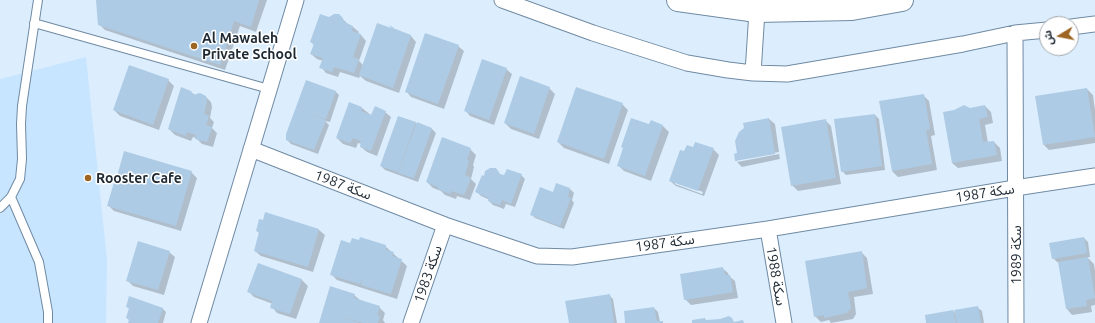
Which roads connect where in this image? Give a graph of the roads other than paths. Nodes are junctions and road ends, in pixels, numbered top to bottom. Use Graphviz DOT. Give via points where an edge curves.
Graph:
graph roads {
  1 [pos="38,0"];
  2 [pos="296,0"];
  3 [pos="502,0"];
  4 [pos="678,0"];
  5 [pos="902,0"];
  6 [pos="757,11"];
  7 [pos="34,23"];
  8 [pos="1095,24"];
  9 [pos="1079,26"];
  10 [pos="1039,31"];
  11 [pos="1015,33"];
  12 [pos="754,73"];
  13 [pos="269,89"];
  14 [pos="251,149"];
  15 [pos="1095,176"];
  16 [pos="1015,188"];
  17 [pos="11,197"];
  18 [pos="0,208"];
  19 [pos="445,225"];
  20 [pos="768,229"];
  21 [pos="48,323"];
  22 [pos="199,323"];
  23 [pos="411,323"];
  24 [pos="784,323"];
  25 [pos="1016,323"];
  1 -- 7 [label="lane"];
  2 -- 13 [label="street"];
  3 -- 12 [label="street" via="687,63"];
  4 -- 6 [label="main road"];
  5 -- 6 [label="main road" via="852,9"];
  6 -- 12 [label="street"];
  7 -- 13 [label="lane"];
  7 -- 17 [label="lane" via="22,106 20,179"];
  8 -- 9 [label="street"];
  10 -- 11 [label="street"];
  11 -- 12 [label="street" via="787,74"];
  11 -- 16 [label="street, سكة 1989"];
  13 -- 14 [label="street"];
  14 -- 19 [label="street, سكة 1987"];
  14 -- 22 [label="street"];
  15 -- 16 [label="street, سكة 1987"];
  16 -- 20 [label="street, سكة 1987"];
  16 -- 25 [label="street, سكة 1989"];
  17 -- 18 [label="lane"];
  17 -- 21 [label="lane" via="39,262"];
  19 -- 20 [label="street, سكة 1987" via="537,256 551,257 572,257"];
  19 -- 23 [label="street, سكة 1983"];
  20 -- 24 [label="street, سكة 1988"];
}
